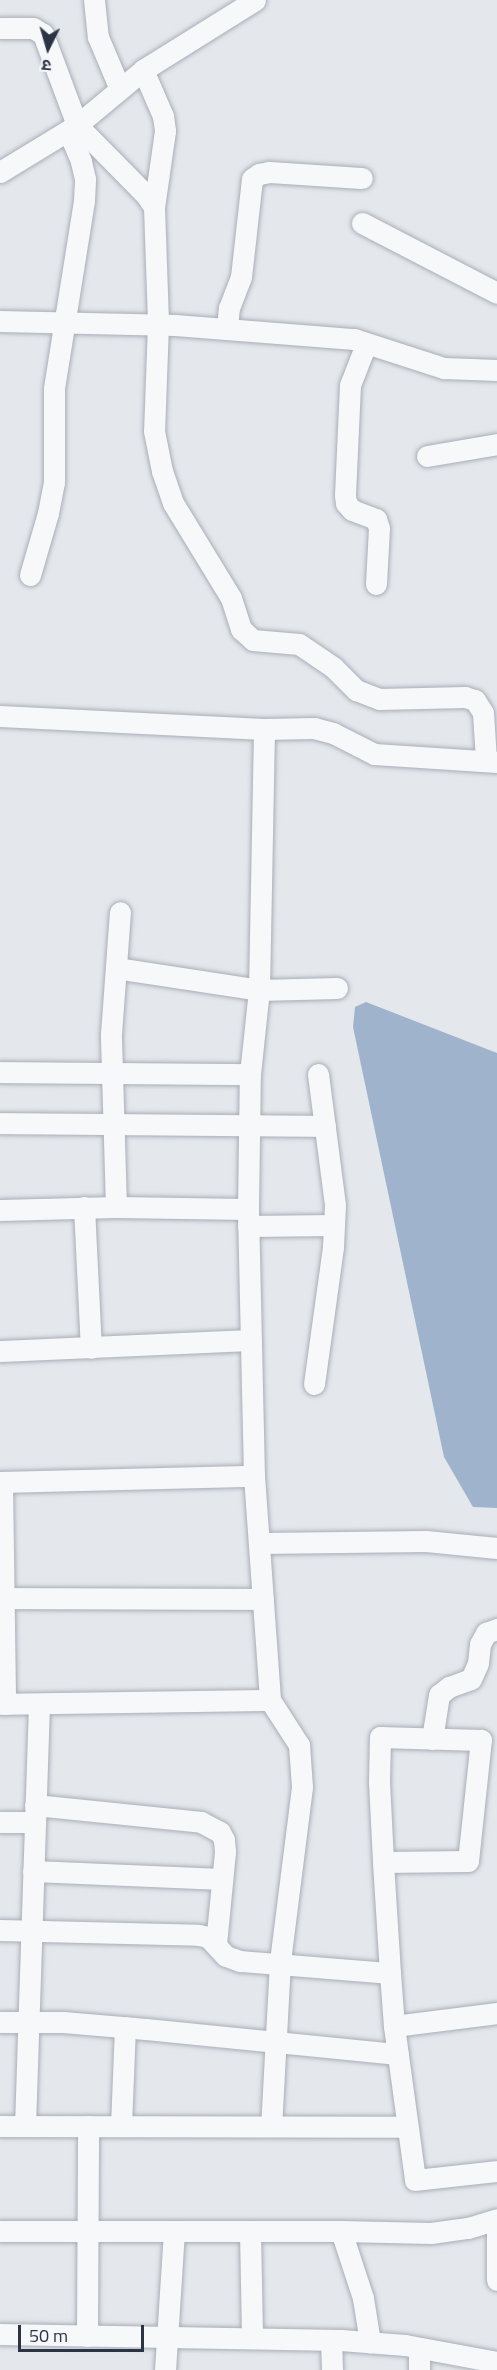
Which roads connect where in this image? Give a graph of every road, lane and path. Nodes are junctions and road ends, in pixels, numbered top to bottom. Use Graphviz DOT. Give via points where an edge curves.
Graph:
graph roads {
  1 [pos="94,0"];
  2 [pos="255,0"];
  3 [pos="0,28"];
  4 [pos="143,70"];
  5 [pos="120,90"];
  6 [pos="73,128"];
  7 [pos="0,172"];
  8 [pos="362,178"];
  9 [pos="154,207"];
  10 [pos="362,223"];
  11 [pos="497,293"];
  12 [pos="0,321"];
  13 [pos="64,322"];
  14 [pos="158,324"];
  15 [pos="227,329"];
  16 [pos="366,344"];
  17 [pos="497,370"];
  18 [pos="497,444"];
  19 [pos="427,456"];
  20 [pos="30,575"];
  21 [pos="376,584"];
  22 [pos="0,716"];
  23 [pos="264,729"];
  24 [pos="492,761"];
  25 [pos="120,912"];
  26 [pos="116,968"];
  27 [pos="337,988"];
  28 [pos="259,990"];
  29 [pos="0,1072"];
  30 [pos="112,1074"];
  31 [pos="250,1074"];
  32 [pos="318,1074"];
  33 [pos="0,1123"];
  34 [pos="115,1123"];
  35 [pos="252,1126"];
  36 [pos="325,1126"];
  37 [pos="84,1207"];
  38 [pos="116,1207"];
  39 [pos="0,1210"];
  40 [pos="248,1217"];
  41 [pos="334,1225"];
  42 [pos="0,1227"];
  43 [pos="251,1340"];
  44 [pos="91,1348"];
  45 [pos="0,1351"];
  46 [pos="314,1384"];
  47 [pos="254,1476"];
  48 [pos="1,1482"];
  49 [pos="260,1543"];
  50 [pos="497,1548"];
  51 [pos="2,1598"];
  52 [pos="263,1599"];
  53 [pos="497,1629"];
  54 [pos="270,1700"];
  55 [pos="2,1704"];
  56 [pos="39,1704"];
  57 [pos="432,1739"];
  58 [pos="489,1741"];
  59 [pos="35,1813"];
  60 [pos="0,1822"];
  61 [pos="383,1862"];
  62 [pos="33,1871"];
  63 [pos="222,1879"];
  64 [pos="0,1930"];
  65 [pos="31,1930"];
  66 [pos="216,1944"];
  67 [pos="280,1962"];
  68 [pos="390,1973"];
  69 [pos="497,2013"];
  70 [pos="0,2022"];
  71 [pos="28,2023"];
  72 [pos="394,2026"];
  73 [pos="125,2027"];
  74 [pos="275,2042"];
  75 [pos="398,2054"];
  76 [pos="0,2126"];
  77 [pos="25,2126"];
  78 [pos="88,2126"];
  79 [pos="121,2126"];
  80 [pos="271,2126"];
  81 [pos="407,2127"];
  82 [pos="497,2170"];
  83 [pos="497,2219"];
  84 [pos="341,2230"];
  85 [pos="0,2231"];
  86 [pos="88,2231"];
  87 [pos="174,2231"];
  88 [pos="250,2231"];
  89 [pos="497,2233"];
  90 [pos="497,2280"];
  91 [pos="0,2334"];
  92 [pos="87,2336"];
  93 [pos="169,2337"];
  94 [pos="252,2338"];
  95 [pos="331,2340"];
  96 [pos="370,2342"];
  97 [pos="419,2348"];
  98 [pos="497,2362"];
  99 [pos="165,2370"];
  100 [pos="332,2370"];
  101 [pos="419,2370"];
  1 -- 5 [label="street" via="98,37"];
  2 -- 4 [label="street"];
  3 -- 6 [label="street" via="33,28 43,34"];
  4 -- 5 [label="street"];
  4 -- 9 [label="street" via="163,117 165,132"];
  5 -- 6 [label="street"];
  6 -- 7 [label="street"];
  6 -- 9 [label="street" via="146,195"];
  6 -- 13 [label="street" via="85,179"];
  8 -- 15 [label="street" via="269,172 252,179 241,277 229,308"];
  9 -- 14 [label="street"];
  10 -- 11 [label="street"];
  12 -- 13 [label="street"];
  13 -- 14 [label="street"];
  13 -- 20 [label="street" via="54,388 54,482"];
  14 -- 15 [label="street"];
  14 -- 24 [label="street" via="154,431 162,471 173,503 231,598 246,636 262,643 281,641 299,645 333,667 356,690 379,699 465,696 475,700 483,713"];
  15 -- 16 [label="street" via="354,339"];
  16 -- 17 [label="street" via="444,368"];
  16 -- 21 [label="street" via="350,385 345,495 352,510 375,519 379,528"];
  18 -- 19 [label="street"];
  22 -- 23 [label="street"];
  23 -- 24 [label="street" via="326,730 374,754"];
  23 -- 28 [label="street"];
  25 -- 26 [label="street"];
  26 -- 28 [label="street"];
  26 -- 30 [label="street"];
  27 -- 28 [label="street"];
  28 -- 31 [label="street"];
  29 -- 30 [label="street"];
  30 -- 31 [label="street"];
  30 -- 34 [label="street"];
  31 -- 35 [label="street"];
  32 -- 36 [label="street"];
  33 -- 34 [label="street"];
  34 -- 35 [label="street"];
  34 -- 38 [label="street"];
  35 -- 36 [label="street"];
  35 -- 40 [label="street"];
  36 -- 41 [label="street" via="332,1168"];
  37 -- 38 [label="street"];
  37 -- 39 [label="street"];
  37 -- 44 [label="street"];
  38 -- 40 [label="street"];
  39 -- 42 [label="street"];
  40 -- 41 [label="street"];
  40 -- 43 [label="street"];
  41 -- 46 [label="street"];
  43 -- 44 [label="street"];
  43 -- 47 [label="street"];
  44 -- 45 [label="street"];
  47 -- 48 [label="street"];
  47 -- 49 [label="street"];
  48 -- 51 [label="street"];
  49 -- 50 [label="street" via="426,1541"];
  49 -- 52 [label="street"];
  51 -- 52 [label="street"];
  51 -- 55 [label="street"];
  52 -- 54 [label="street"];
  53 -- 57 [label="street" via="486,1633 480,1644 471,1679 439,1695"];
  54 -- 56 [label="street"];
  54 -- 67 [label="street" via="299,1745 302,1786"];
  55 -- 56 [label="street"];
  56 -- 59 [label="street"];
  57 -- 58 [label="street"];
  57 -- 61 [label="street" via="380,1737"];
  58 -- 61 [label="street" via="468,1861"];
  59 -- 60 [label="street"];
  59 -- 62 [label="street"];
  59 -- 63 [label="street" via="213,1826 224,1840"];
  61 -- 68 [label="street"];
  62 -- 63 [label="street"];
  62 -- 65 [label="street"];
  63 -- 66 [label="street"];
  64 -- 65 [label="street"];
  65 -- 66 [label="street" via="198,1935"];
  65 -- 71 [label="street"];
  66 -- 67 [label="street" via="226,1956 240,1961"];
  67 -- 68 [label="street"];
  67 -- 74 [label="street"];
  68 -- 72 [label="street"];
  69 -- 72 [label="street"];
  70 -- 71 [label="street"];
  71 -- 73 [label="street"];
  71 -- 77 [label="street"];
  72 -- 75 [label="street"];
  73 -- 74 [label="street"];
  73 -- 79 [label="street"];
  74 -- 75 [label="street"];
  74 -- 80 [label="street"];
  75 -- 81 [label="street"];
  76 -- 77 [label="street"];
  77 -- 78 [label="street"];
  78 -- 79 [label="street"];
  78 -- 86 [label="street"];
  79 -- 80 [label="street"];
  80 -- 81 [label="street"];
  81 -- 82 [label="street" via="415,2180"];
  83 -- 84 [label="street" via="449,2232"];
  84 -- 88 [label="street"];
  84 -- 96 [label="street" via="363,2298"];
  85 -- 86 [label="street"];
  86 -- 87 [label="street"];
  86 -- 92 [label="street"];
  87 -- 88 [label="street"];
  87 -- 93 [label="street"];
  88 -- 94 [label="street"];
  89 -- 90 [label="street"];
  91 -- 92 [label="street"];
  92 -- 93 [label="street"];
  93 -- 94 [label="street"];
  93 -- 99 [label="street"];
  94 -- 95 [label="street"];
  95 -- 96 [label="street"];
  95 -- 100 [label="street"];
  96 -- 97 [label="street"];
  97 -- 98 [label="street"];
  97 -- 101 [label="street"];
}
